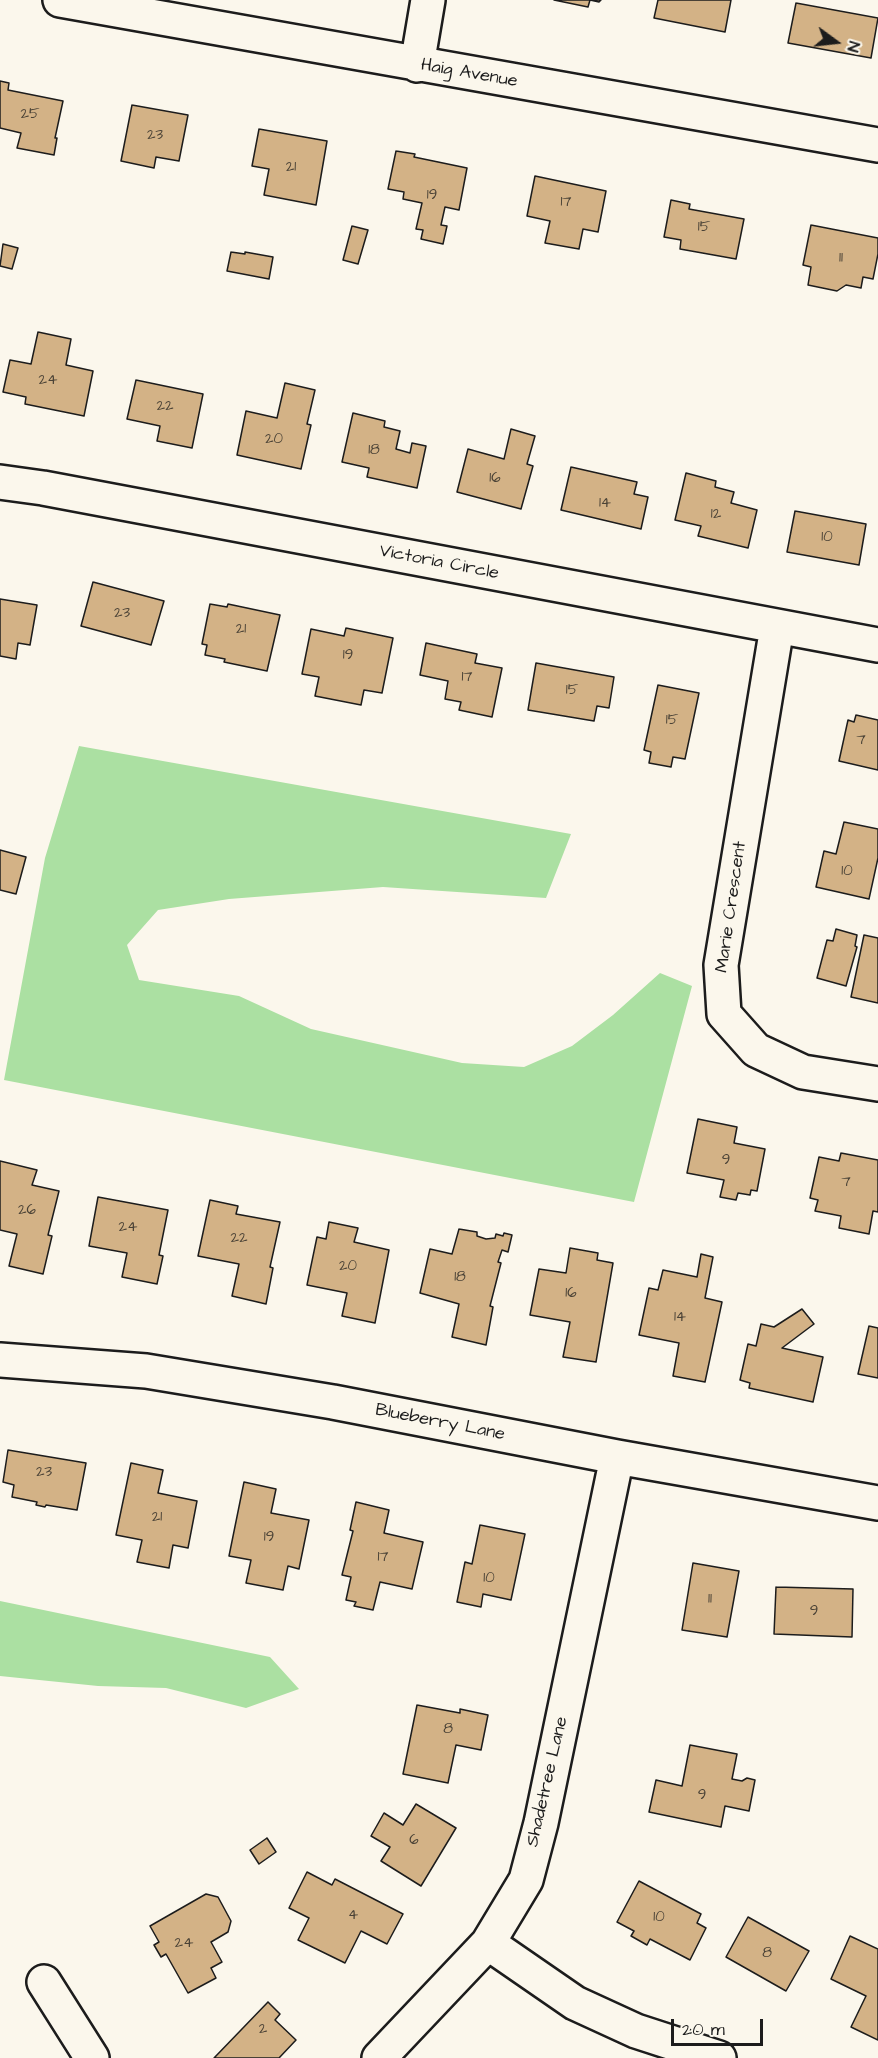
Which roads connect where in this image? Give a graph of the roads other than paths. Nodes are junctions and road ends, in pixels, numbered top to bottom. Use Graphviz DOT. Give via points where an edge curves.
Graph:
graph roads {
  1 [pos="60,0"];
  2 [pos="428,0"];
  3 [pos="417,64"];
  4 [pos="878,145"];
  5 [pos="0,482"];
  6 [pos="777,627"];
  7 [pos="878,645"];
  8 [pos="878,1084"];
  9 [pos="0,1360"];
  10 [pos="617,1457"];
  11 [pos="878,1503"];
  12 [pos="488,1943"];
  13 [pos="44,1982"];
  14 [pos="92,2058"];
  15 [pos="379,2058"];
  16 [pos="718,2058"];
  1 -- 3 [label="street, Haig Avenue"];
  2 -- 3 [label="street"];
  3 -- 4 [label="street, Haig Avenue"];
  5 -- 6 [label="street, Victoria Circle"];
  6 -- 7 [label="street, Victoria Circle"];
  6 -- 8 [label="street, Marie Crescent" via="721,965 723,1014 756,1050 793,1067"];
  9 -- 10 [label="street, Blueberry Lane" via="146,1371 333,1402"];
  10 -- 11 [label="street, Blueberry Lane"];
  10 -- 12 [label="street, Shadetree Lane" via="526,1880"];
  12 -- 15 [label="street, Shadetree Lane"];
  12 -- 16 [label="street" via="574,2003 636,2031"];
  13 -- 14 [label="street"];
}
